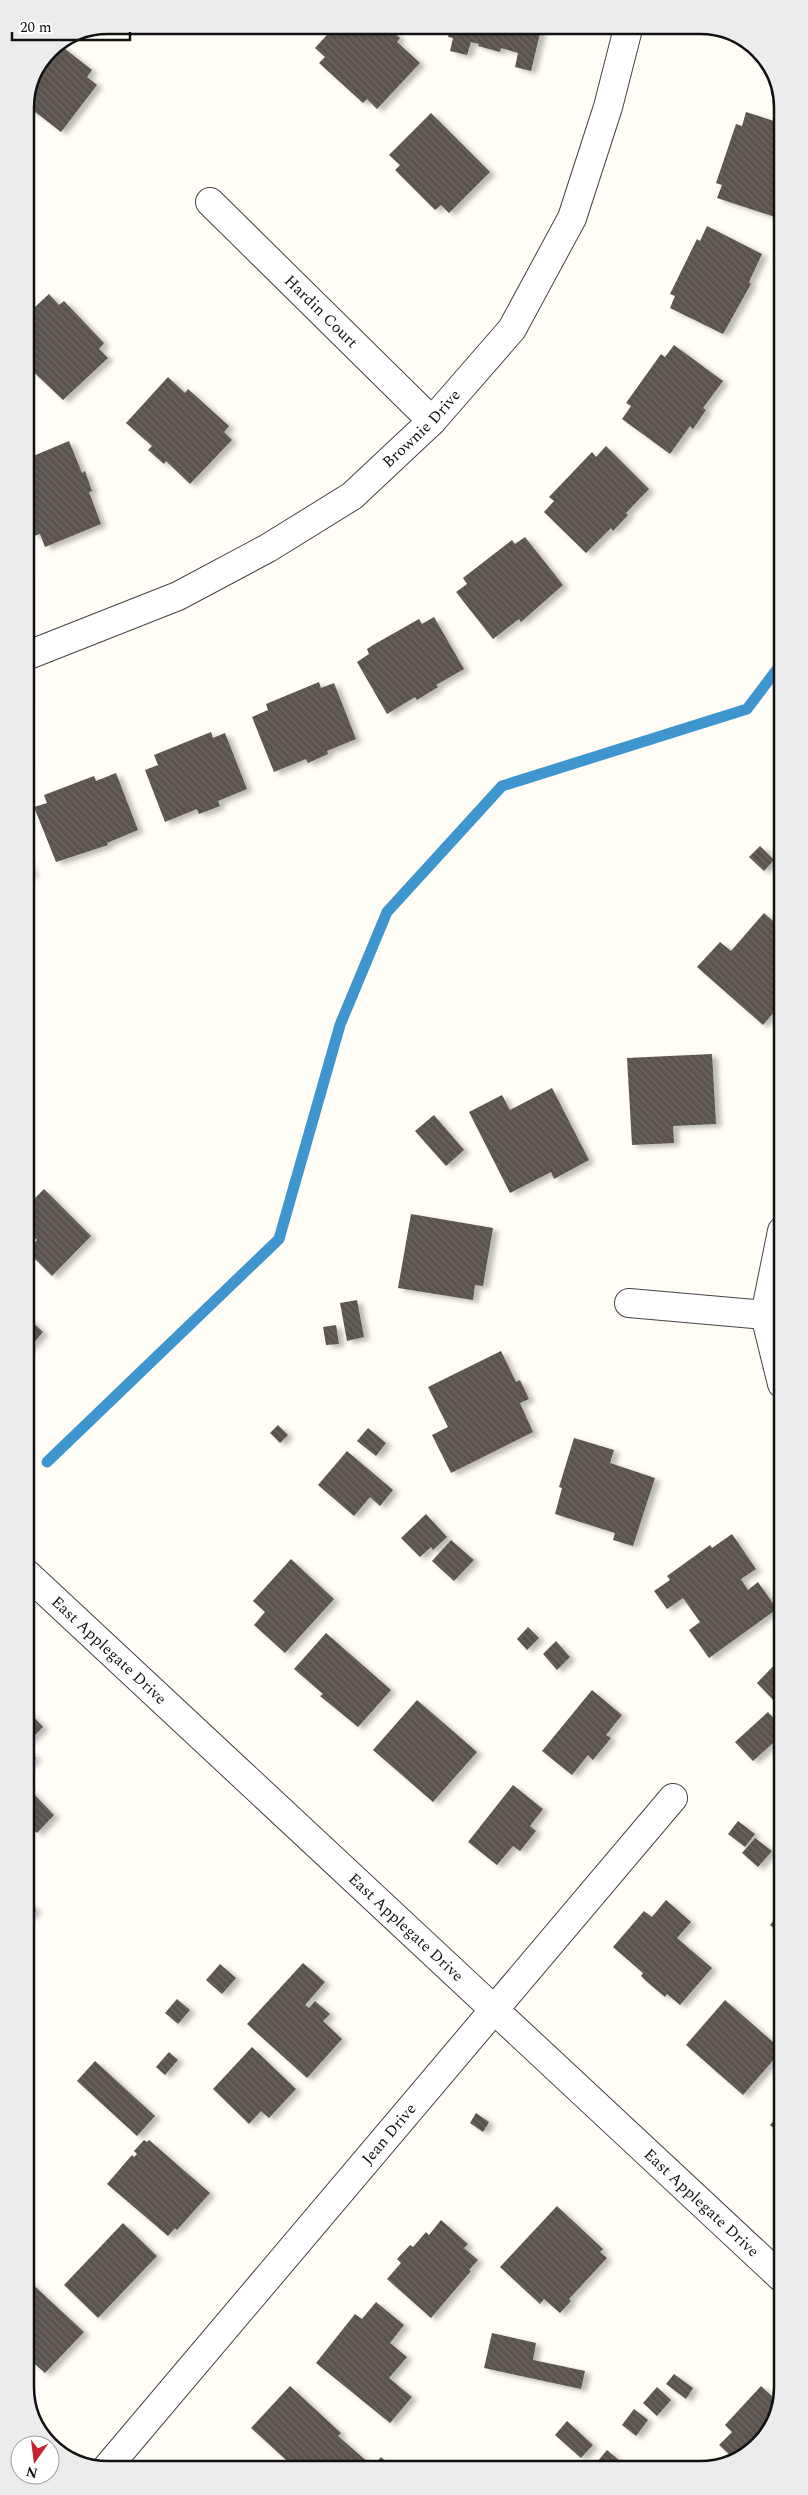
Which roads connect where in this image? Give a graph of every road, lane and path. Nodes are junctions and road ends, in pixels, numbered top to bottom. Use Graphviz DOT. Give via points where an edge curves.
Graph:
graph roads {
  1 [pos="627,34"];
  2 [pos="210,202"];
  3 [pos="432,421"];
  4 [pos="34,653"];
  5 [pos="774,1271"];
  6 [pos="629,1303"];
  7 [pos="765,1315"];
  8 [pos="774,1352"];
  9 [pos="34,1581"];
  10 [pos="673,1798"];
  11 [pos="495,2011"];
  12 [pos="774,2271"];
  13 [pos="113,2461"];
  1 -- 3 [label="street, Brownie Drive" via="608,106 572,218 512,329"];
  2 -- 3 [label="street, Hardin Court"];
  3 -- 4 [label="street, Brownie Drive" via="352,496 268,548 178,596"];
  5 -- 7 [label="street"];
  6 -- 7 [label="street"];
  7 -- 8 [label="street"];
  9 -- 11 [label="street, East Applegate Drive"];
  10 -- 11 [label="street, Jean Drive"];
  11 -- 12 [label="street, East Applegate Drive"];
  11 -- 13 [label="street, Jean Drive"];
}
